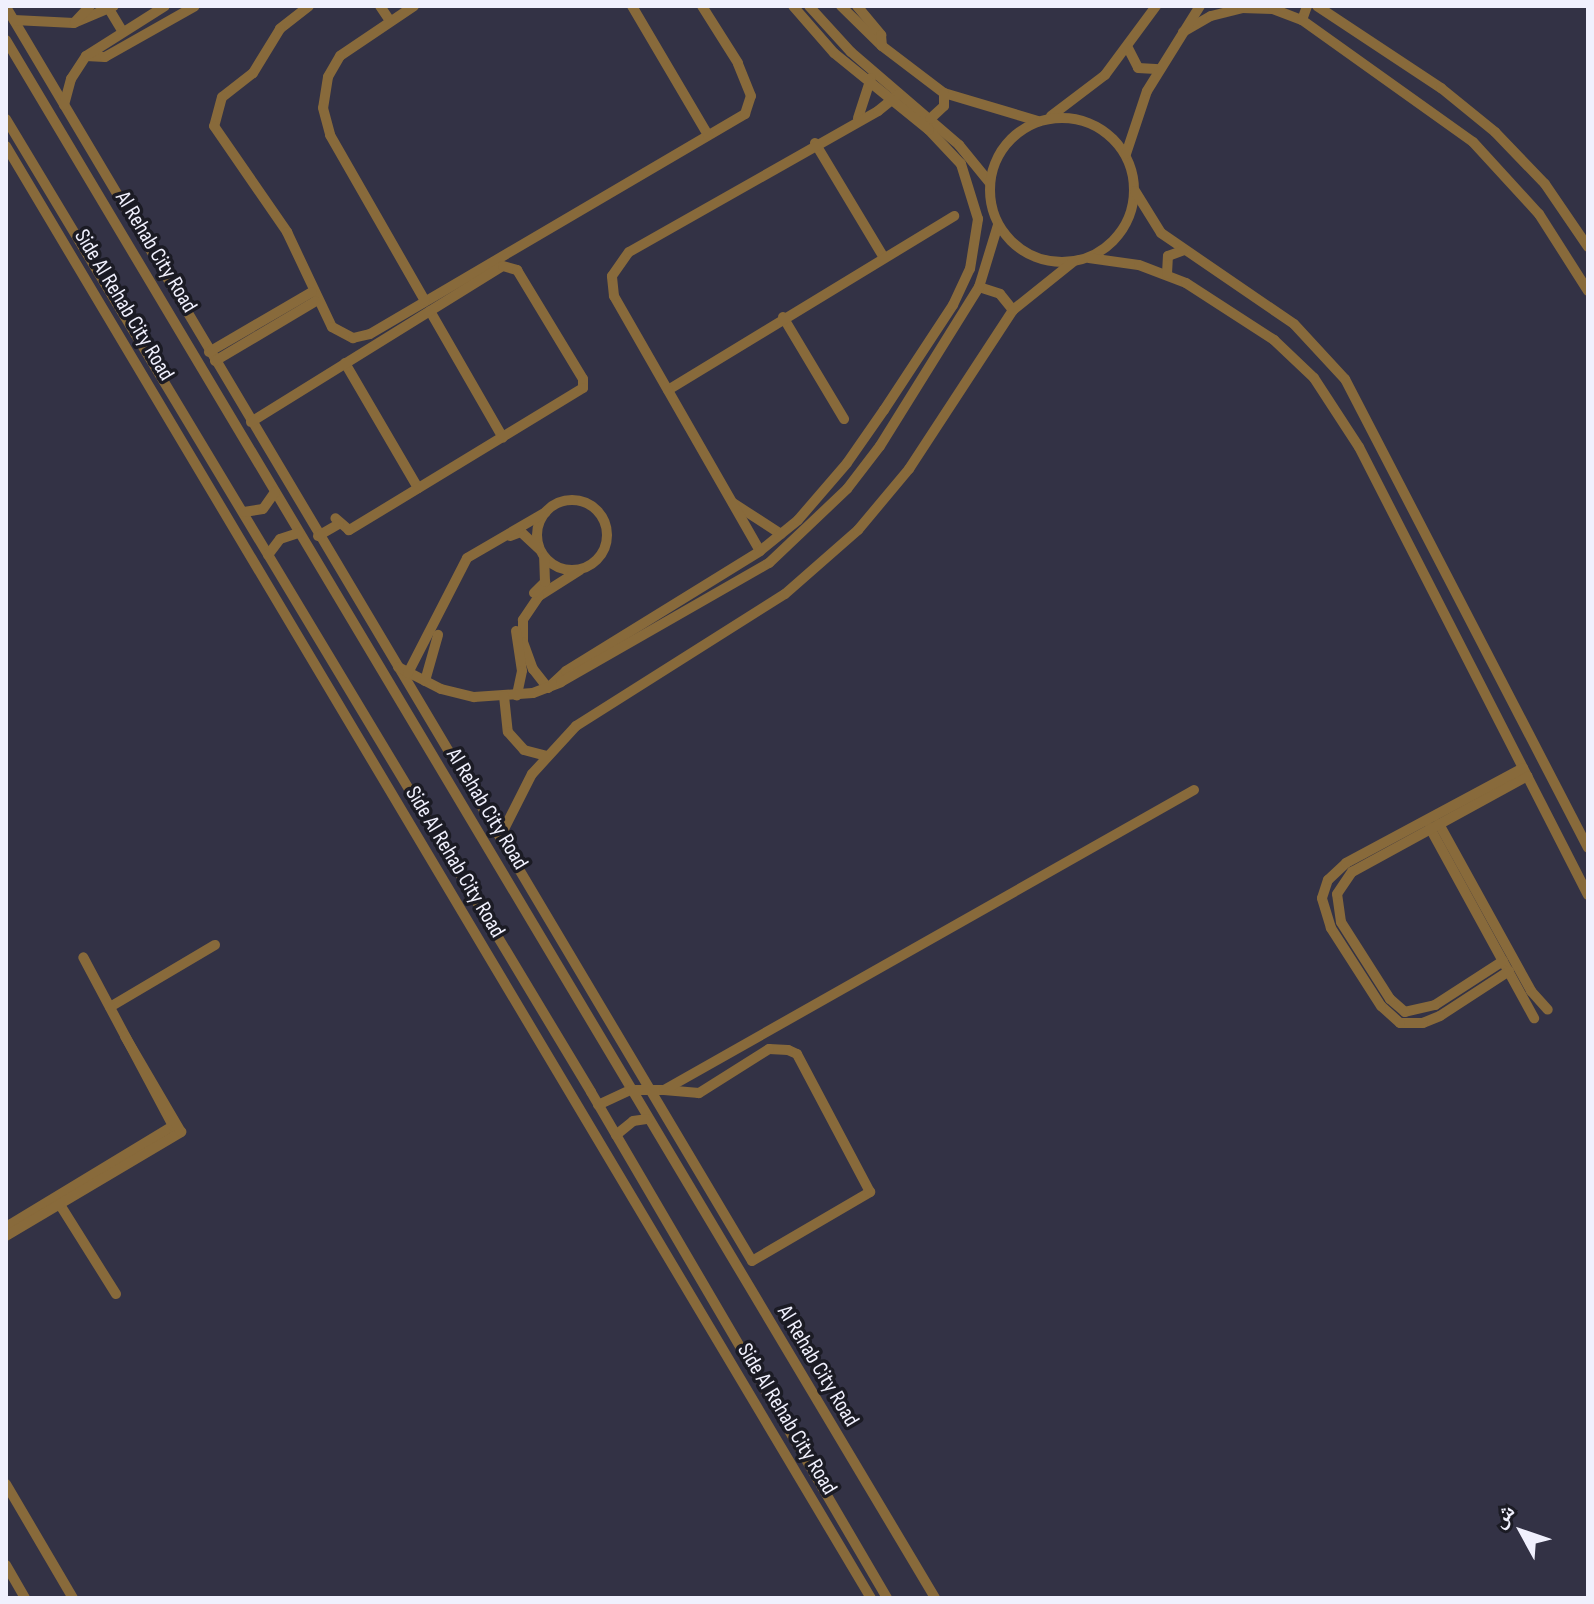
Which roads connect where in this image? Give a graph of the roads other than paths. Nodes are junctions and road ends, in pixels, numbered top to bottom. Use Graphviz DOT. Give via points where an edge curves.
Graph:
graph roads {
  1 [pos="90,6"];
  2 [pos="165,6"];
  3 [pos="195,6"];
  4 [pos="309,6"];
  5 [pos="380,6"];
  6 [pos="414,6"];
  7 [pos="632,6"];
  8 [pos="702,6"];
  9 [pos="793,6"];
  10 [pos="809,6"];
  11 [pos="841,6"];
  12 [pos="857,6"];
  13 [pos="1156,6"];
  14 [pos="1200,6"];
  15 [pos="1307,6"];
  16 [pos="1317,6"];
  17 [pos="6,7"];
  18 [pos="111,8"];
  19 [pos="14,20"];
  20 [pos="1302,20"];
  21 [pos="390,21"];
  22 [pos="74,23"];
  23 [pos="122,31"];
  24 [pos="1183,32"];
  25 [pos="6,40"];
  26 [pos="882,46"];
  27 [pos="1128,48"];
  28 [pos="86,56"];
  29 [pos="1160,69"];
  30 [pos="871,78"];
  31 [pos="944,93"];
  32 [pos="895,98"];
  33 [pos="64,105"];
  34 [pos="1050,117"];
  35 [pos="858,118"];
  36 [pos="6,119"];
  37 [pos="930,119"];
  38 [pos="1038,121"];
  39 [pos="81,134"];
  40 [pos="708,135"];
  41 [pos="815,143"];
  42 [pos="6,146"];
  43 [pos="1126,154"];
  44 [pos="79,162"];
  45 [pos="990,183"];
  46 [pos="1135,191"];
  47 [pos="61,209"];
  48 [pos="954,216"];
  49 [pos="998,225"];
  50 [pos="59,235"];
  51 [pos="1588,247"];
  52 [pos="1182,251"];
  53 [pos="883,256"];
  54 [pos="1089,258"];
  55 [pos="1073,262"];
  56 [pos="1167,274"];
  57 [pos="979,287"];
  58 [pos="1588,291"];
  59 [pos="314,296"];
  60 [pos="161,301"];
  61 [pos="427,306"];
  62 [pos="1013,310"];
  63 [pos="783,317"];
  64 [pos="195,328"];
  65 [pos="212,356"];
  66 [pos="153,361"];
  67 [pos="345,363"];
  68 [pos="139,370"];
  69 [pos="668,390"];
  70 [pos="844,419"];
  71 [pos="252,424"];
  72 [pos="503,438"];
  73 [pos="255,457"];
  74 [pos="226,482"];
  75 [pos="418,488"];
  76 [pos="211,490"];
  77 [pos="275,492"];
  78 [pos="733,503"];
  79 [pos="244,512"];
  80 [pos="546,512"];
  81 [pos="299,533"];
  82 [pos="781,534"];
  83 [pos="318,536"];
  84 [pos="760,551"];
  85 [pos="542,553"];
  86 [pos="268,555"];
  87 [pos="580,570"];
  88 [pos="1448,575"];
  89 [pos="1429,584"];
  90 [pos="294,600"];
  91 [pos="1463,605"];
  92 [pos="282,609"];
  93 [pos="366,617"];
  94 [pos="1445,617"];
  95 [pos="355,625"];
  96 [pos="397,666"];
  97 [pos="408,673"];
  98 [pos="425,681"];
  99 [pos="548,688"];
  100 [pos="517,695"];
  101 [pos="504,696"];
  102 [pos="546,756"];
  103 [pos="1525,772"];
  104 [pos="1194,790"];
  105 [pos="1485,793"];
  106 [pos="419,811"];
  107 [pos="406,818"];
  108 [pos="1434,826"];
  109 [pos="501,835"];
  110 [pos="1588,848"];
  111 [pos="1588,895"];
  112 [pos="492,929"];
  113 [pos="558,934"];
  114 [pos="477,938"];
  115 [pos="543,944"];
  116 [pos="215,945"];
  117 [pos="83,957"];
  118 [pos="1506,966"];
  119 [pos="1365,969"];
  120 [pos="1522,985"];
  121 [pos="110,1007"];
  122 [pos="1548,1010"];
  123 [pos="1534,1018"];
  124 [pos="630,1090"];
  125 [pos="649,1090"];
  126 [pos="664,1090"];
  127 [pos="591,1092"];
  128 [pos="574,1100"];
  129 [pos="598,1105"];
  130 [pos="648,1119"];
  131 [pos="616,1135"];
  132 [pos="694,1165"];
  133 [pos="681,1172"];
  134 [pos="58,1201"];
  135 [pos="6,1227"];
  136 [pos="6,1236"];
  137 [pos="116,1294"];
  138 [pos="6,1484"];
  139 [pos="6,1565"];
  140 [pos="21,1596"];
  141 [pos="73,1598"];
  142 [pos="871,1598"];
  143 [pos="887,1598"];
  144 [pos="935,1598"];
  1 -- 22 [label="street"];
  2 -- 23 [label="street"];
  3 -- 28 [label="street" via="105,57"];
  4 -- 59 [label="street" via="280,29 253,73 222,97 213,116 217,136 287,232"];
  5 -- 21 [label="street"];
  6 -- 21 [label="street"];
  7 -- 40 [label="street"];
  8 -- 40 [label="street" via="727,40 751,96 745,114"];
  9 -- 30 [label="street"];
  10 -- 30 [label="street"];
  11 -- 26 [label="street"];
  12 -- 26 [label="street" via="881,35"];
  13 -- 27 [label="street"];
  14 -- 24 [label="street"];
  15 -- 20 [label="street"];
  16 -- 51 [label="street" via="1441,88 1495,132 1545,184"];
  17 -- 19 [label="street"];
  18 -- 22 [label="street"];
  18 -- 23 [label="street"];
  19 -- 22 [label="street"];
  19 -- 33 [label="street"];
  20 -- 24 [label="street" via="1273,9 1242,8"];
  20 -- 58 [label="street" via="1473,142 1539,214"];
  21 -- 61 [label="street" via="340,56 328,77 323,108 343,159"];
  23 -- 28 [label="street"];
  24 -- 29 [label="street"];
  25 -- 44 [label="street, Al Rehab City Road"];
  26 -- 31 [label="street"];
  27 -- 29 [label="street" via="1138,68"];
  27 -- 34 [label="street" via="1093,87"];
  28 -- 33 [label="street" via="71,79"];
  29 -- 43 [label="street" via="1141,103"];
  30 -- 32 [label="street"];
  30 -- 35 [label="street"];
  31 -- 37 [label="street" via="944,106"];
  31 -- 38 [label="street"];
  32 -- 35 [label="street"];
  32 -- 37 [label="street"];
  32 -- 82 [label="street" via="961,164 976,201 977,246 953,305 877,421 847,463"];
  33 -- 39 [label="street"];
  34 -- 38 [label="street"];
  34 -- 43 [label="street" via="1095,125"];
  35 -- 41 [label="street"];
  36 -- 47 [label="street"];
  37 -- 45 [label="street"];
  38 -- 45 [label="street" via="1014,135 998,157"];
  39 -- 44 [label="street"];
  39 -- 64 [label="street"];
  40 -- 61 [label="street"];
  41 -- 53 [label="street"];
  41 -- 69 [label="street" via="618,264 612,276 614,296"];
  42 -- 50 [label="street, Side Al Rehab City Road"];
  43 -- 46 [label="street"];
  44 -- 60 [label="street, Al Rehab City Road"];
  45 -- 49 [label="street"];
  46 -- 52 [label="street" via="1152,223"];
  46 -- 54 [label="street" via="1129,219 1113,242"];
  47 -- 50 [label="street"];
  47 -- 66 [label="street"];
  48 -- 53 [label="street"];
  49 -- 55 [label="street" via="1030,255"];
  49 -- 57 [label="street"];
  50 -- 68 [label="street, Side Al Rehab City Road"];
  52 -- 56 [label="street" via="1168,256"];
  52 -- 88 [label="street" via="1276,310 1333,363"];
  53 -- 63 [label="street"];
  54 -- 55 [label="street"];
  54 -- 56 [label="street"];
  55 -- 62 [label="street"];
  56 -- 89 [label="street" via="1244,318 1314,378 1359,447"];
  57 -- 62 [label="street" via="1000,294"];
  57 -- 99 [label="street" via="880,446 814,523 728,590"];
  59 -- 61 [label="street" via="336,331 353,338"];
  59 -- 65 [label="street" via="234,338"];
  60 -- 64 [label="street"];
  60 -- 73 [label="street, Al Rehab City Road"];
  61 -- 67 [label="street"];
  61 -- 72 [label="street"];
  61 -- 72 [label="street" via="511,265 583,379 580,392"];
  62 -- 102 [label="street" via="909,469 825,562 785,594 583,721"];
  63 -- 69 [label="street"];
  63 -- 70 [label="street"];
  64 -- 65 [label="street"];
  65 -- 71 [label="street"];
  66 -- 68 [label="street"];
  66 -- 74 [label="street"];
  67 -- 71 [label="street"];
  67 -- 75 [label="street"];
  68 -- 76 [label="street, Side Al Rehab City Road"];
  69 -- 78 [label="street"];
  71 -- 73 [label="street"];
  71 -- 83 [label="street"];
  72 -- 75 [label="street"];
  73 -- 77 [label="street, Al Rehab City Road"];
  74 -- 76 [label="street"];
  74 -- 79 [label="street"];
  75 -- 83 [label="street" via="349,530 337,521"];
  76 -- 92 [label="street, Side Al Rehab City Road"];
  77 -- 79 [label="street" via="263,509"];
  77 -- 81 [label="street, Al Rehab City Road"];
  78 -- 82 [label="street"];
  78 -- 84 [label="street"];
  79 -- 86 [label="street"];
  80 -- 85 [label="street" via="538,530"];
  80 -- 87 [label="street" via="562,502 580,501 603,520 604,550"];
  80 -- 97 [label="street" via="467,558"];
  81 -- 86 [label="street" via="280,539"];
  81 -- 95 [label="street, Al Rehab City Road"];
  82 -- 84 [label="street"];
  83 -- 93 [label="street"];
  84 -- 99 [label="street" via="566,671"];
  85 -- 87 [label="street" via="560,568"];
  85 -- 98 [label="street" via="519,532 471,561 429,656"];
  85 -- 100 [label="street" via="545,582 523,604 517,621 522,671"];
  86 -- 90 [label="street"];
  87 -- 99 [label="street" via="539,596 523,620 523,642 533,669"];
  88 -- 89 [label="street"];
  88 -- 91 [label="street"];
  89 -- 94 [label="street"];
  90 -- 92 [label="street"];
  90 -- 106 [label="street"];
  91 -- 94 [label="street"];
  91 -- 110 [label="street"];
  92 -- 107 [label="street, Side Al Rehab City Road"];
  93 -- 95 [label="street"];
  93 -- 96 [label="street"];
  94 -- 103 [label="street"];
  95 -- 115 [label="street, Al Rehab City Road"];
  96 -- 97 [label="street"];
  96 -- 109 [label="street"];
  97 -- 98 [label="street"];
  98 -- 101 [label="street" via="474,697"];
  99 -- 100 [label="street"];
  100 -- 101 [label="street"];
  101 -- 102 [label="street" via="508,732 524,750"];
  102 -- 109 [label="street" via="520,793"];
  103 -- 105 [label="street"];
  103 -- 111 [label="street"];
  104 -- 126 [label="street"];
  105 -- 108 [label="street"];
  105 -- 119 [label="street" via="1378,844 1328,880 1324,913"];
  106 -- 107 [label="street"];
  106 -- 112 [label="street"];
  107 -- 114 [label="street, Side Al Rehab City Road"];
  108 -- 118 [label="street"];
  108 -- 119 [label="street" via="1352,872 1341,886 1338,916"];
  108 -- 120 [label="street"];
  109 -- 113 [label="street"];
  112 -- 114 [label="street"];
  112 -- 127 [label="street"];
  113 -- 115 [label="street"];
  113 -- 125 [label="street"];
  114 -- 128 [label="street, Side Al Rehab City Road"];
  115 -- 124 [label="street, Al Rehab City Road"];
  116 -- 121 [label="street"];
  117 -- 121 [label="street"];
  118 -- 119 [label="street" via="1413,1013 1396,1007"];
  118 -- 120 [label="street"];
  120 -- 122 [label="street"];
  120 -- 123 [label="street"];
  121 -- 134 [label="street" via="172,1128"];
  124 -- 125 [label="street"];
  124 -- 129 [label="street"];
  124 -- 130 [label="street, Al Rehab City Road"];
  125 -- 126 [label="street"];
  125 -- 132 [label="street"];
  126 -- 132 [label="street" via="699,1093 769,1049 797,1054 867,1183 867,1197 752,1261"];
  127 -- 128 [label="street"];
  127 -- 129 [label="street"];
  128 -- 142 [label="street, Side Al Rehab City Road"];
  129 -- 131 [label="street"];
  130 -- 131 [label="street" via="627,1125"];
  130 -- 133 [label="street, Al Rehab City Road"];
  131 -- 143 [label="street"];
  132 -- 133 [label="street"];
  133 -- 144 [label="street, Al Rehab City Road"];
  134 -- 135 [label="street"];
  134 -- 136 [label="street"];
  134 -- 137 [label="street"];
  138 -- 141 [label="street"];
  139 -- 140 [label="street"];
}
